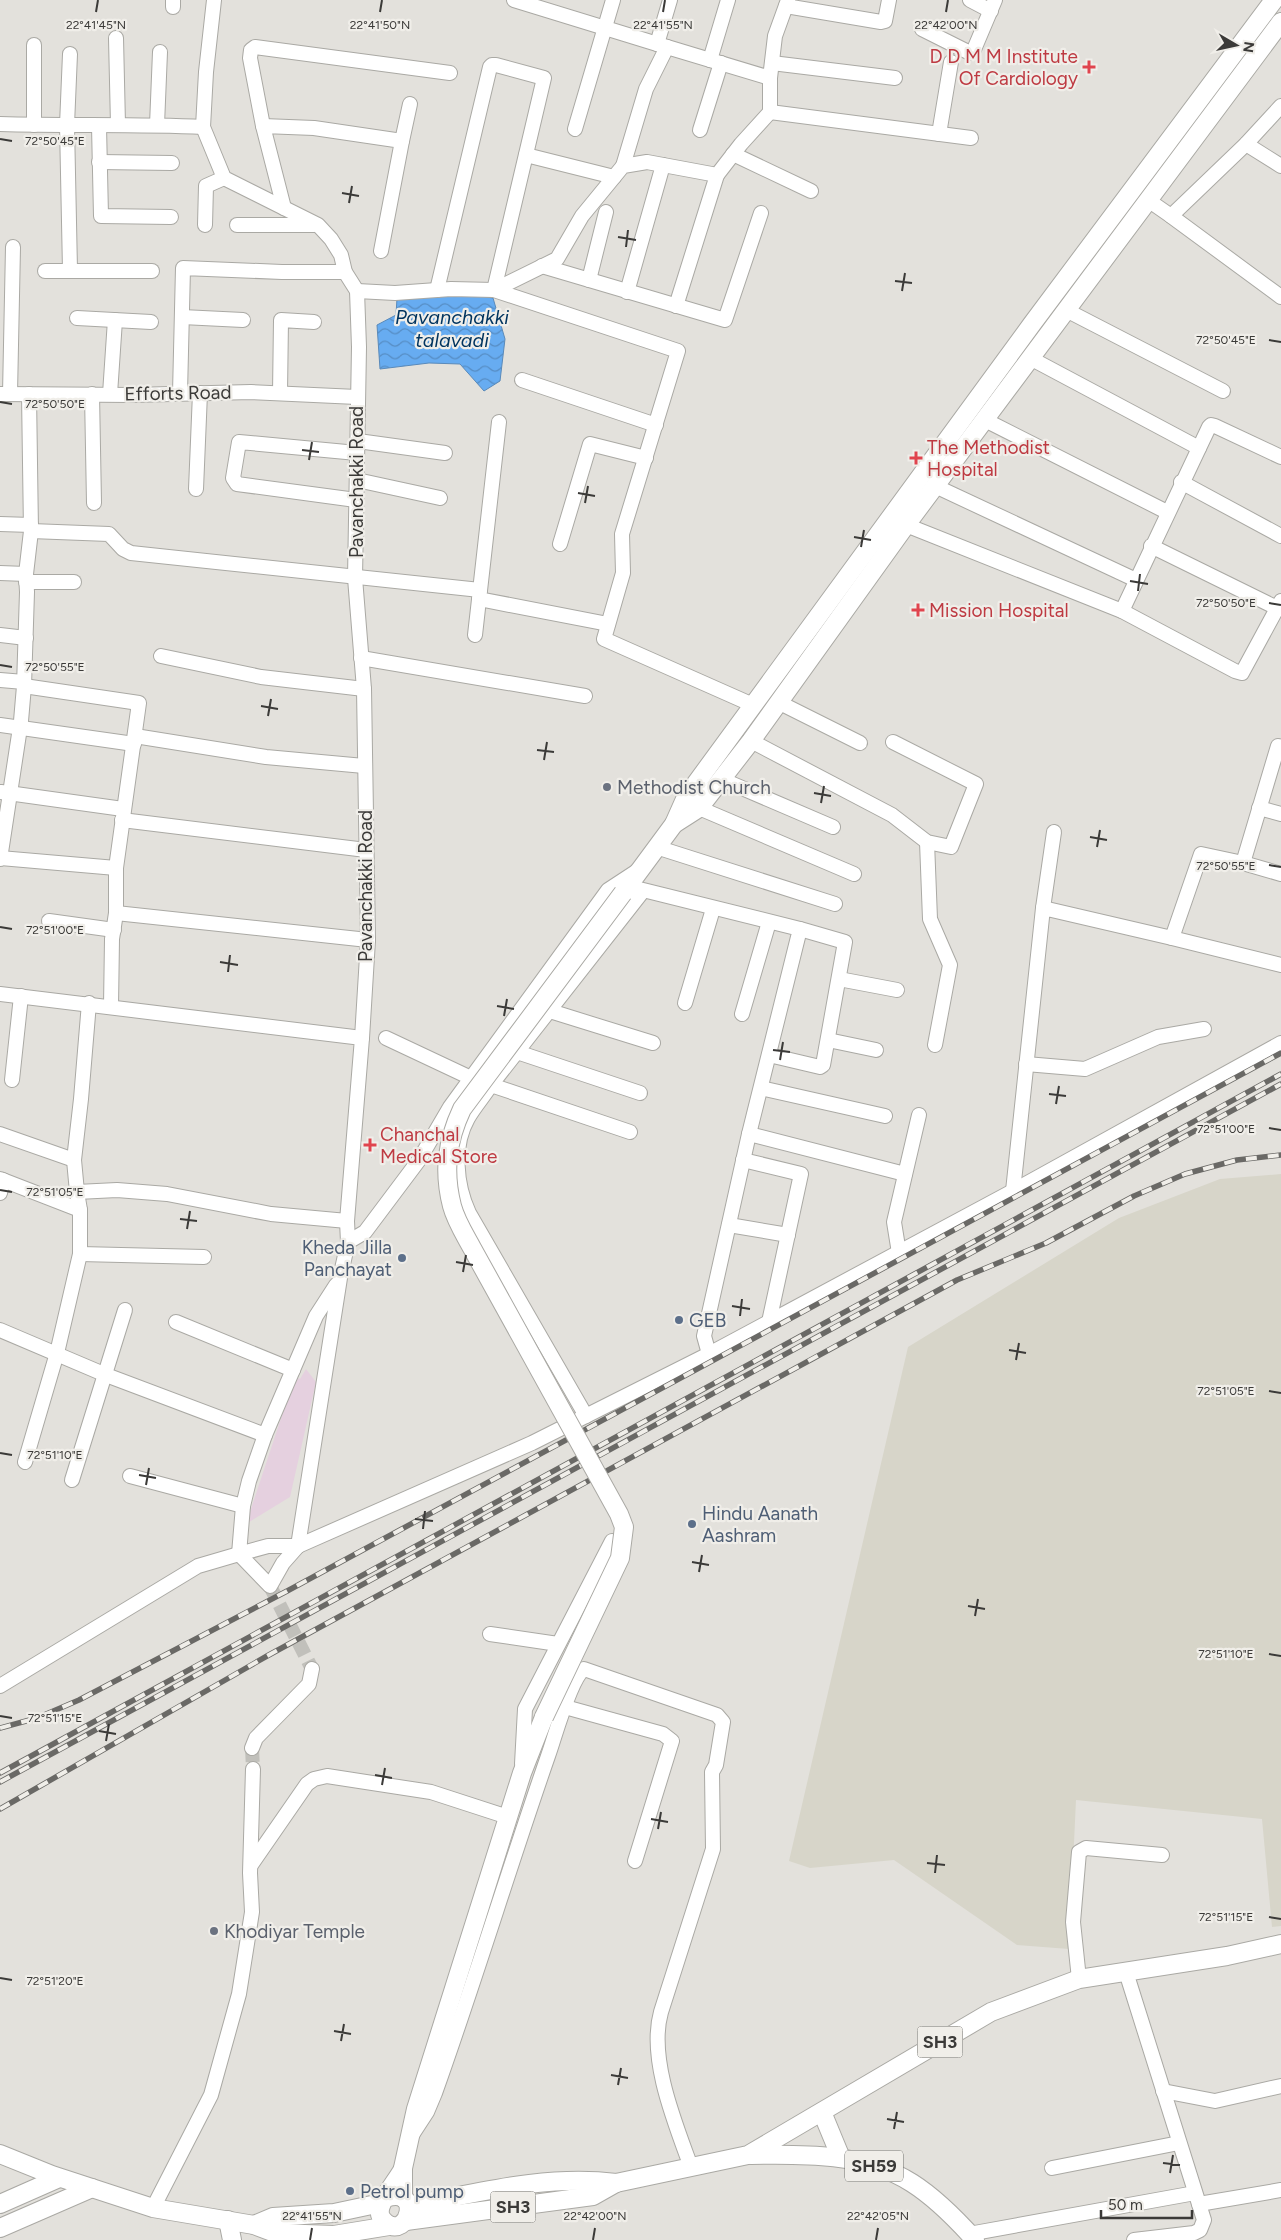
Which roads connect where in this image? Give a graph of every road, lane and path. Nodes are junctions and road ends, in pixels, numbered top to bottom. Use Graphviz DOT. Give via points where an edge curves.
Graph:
graph roads {
  1 [pos="214,0"];
  2 [pos="514,0"];
  3 [pos="613,0"];
  4 [pos="670,0"];
  5 [pos="728,0"];
  6 [pos="889,0"];
  7 [pos="970,0"];
  8 [pos="1274,0"];
  9 [pos="787,3"];
  10 [pos="551,5"];
  11 [pos="993,5"];
  12 [pos="1281,22"];
  13 [pos="604,28"];
  14 [pos="922,29"];
  15 [pos="116,38"];
  16 [pos="34,45"];
  17 [pos="662,46"];
  18 [pos="160,52"];
  19 [pos="70,54"];
  20 [pos="716,61"];
  21 [pos="951,62"];
  22 [pos="772,63"];
  23 [pos="450,73"];
  24 [pos="770,78"];
  25 [pos="895,78"];
  26 [pos="410,104"];
  27 [pos="1281,106"];
  28 [pos="770,112"];
  29 [pos="0,124"];
  30 [pos="34,125"];
  31 [pos="67,125"];
  32 [pos="157,125"];
  33 [pos="99,126"];
  34 [pos="118,126"];
  35 [pos="263,126"];
  36 [pos="203,127"];
  37 [pos="575,129"];
  38 [pos="700,130"];
  39 [pos="939,134"];
  40 [pos="971,138"];
  41 [pos="402,141"];
  42 [pos="1246,144"];
  43 [pos="733,154"];
  44 [pos="526,155"];
  45 [pos="99,162"];
  46 [pos="172,163"];
  47 [pos="663,165"];
  48 [pos="623,166"];
  49 [pos="1281,166"];
  50 [pos="717,175"];
  51 [pos="614,177"];
  52 [pos="224,178"];
  53 [pos="811,191"];
  54 [pos="1148,200"];
  55 [pos="284,208"];
  56 [pos="606,212"];
  57 [pos="761,213"];
  58 [pos="1171,216"];
  59 [pos="171,217"];
  60 [pos="204,225"];
  61 [pos="237,225"];
  62 [pos="318,225"];
  63 [pos="13,247"];
  64 [pos="381,251"];
  65 [pos="542,266"];
  66 [pos="70,270"];
  67 [pos="45,271"];
  68 [pos="152,271"];
  69 [pos="345,272"];
  70 [pos="589,280"];
  71 [pos="437,290"];
  72 [pos="494,290"];
  73 [pos="357,292"];
  74 [pos="627,292"];
  75 [pos="1281,297"];
  76 [pos="676,306"];
  77 [pos="1066,310"];
  78 [pos="182,317"];
  79 [pos="77,318"];
  80 [pos="115,320"];
  81 [pos="243,320"];
  82 [pos="151,322"];
  83 [pos="314,322"];
  84 [pos="1030,358"];
  85 [pos="522,380"];
  86 [pos="1223,391"];
  87 [pos="200,393"];
  88 [pos="280,393"];
  89 [pos="5,394"];
  90 [pos="29,394"];
  91 [pos="92,394"];
  92 [pos="110,394"];
  93 [pos="180,394"];
  94 [pos="357,397"];
  95 [pos="985,420"];
  96 [pos="500,422"];
  97 [pos="656,425"];
  98 [pos="357,447"];
  99 [pos="1199,448"];
  100 [pos="445,452"];
  101 [pos="1281,457"];
  102 [pos="646,458"];
  103 [pos="357,480"];
  104 [pos="1181,482"];
  105 [pos="935,486"];
  106 [pos="196,489"];
  107 [pos="440,498"];
  108 [pos="356,500"];
  109 [pos="94,502"];
  110 [pos="1167,512"];
  111 [pos="0,524"];
  112 [pos="906,525"];
  113 [pos="31,528"];
  114 [pos="1281,536"];
  115 [pos="560,544"];
  116 [pos="1152,546"];
  117 [pos="0,573"];
  118 [pos="26,578"];
  119 [pos="355,578"];
  120 [pos="1136,580"];
  121 [pos="74,582"];
  122 [pos="479,594"];
  123 [pos="1279,605"];
  124 [pos="1122,611"];
  125 [pos="608,624"];
  126 [pos="0,635"];
  127 [pos="474,635"];
  128 [pos="26,638"];
  129 [pos="160,656"];
  130 [pos="361,658"];
  131 [pos="0,680"];
  132 [pos="24,684"];
  133 [pos="364,689"];
  134 [pos="585,696"];
  135 [pos="778,702"];
  136 [pos="753,705"];
  137 [pos="0,725"];
  138 [pos="19,727"];
  139 [pos="134,740"];
  140 [pos="751,741"];
  141 [pos="893,742"];
  142 [pos="860,743"];
  143 [pos="1281,747"];
  144 [pos="364,766"];
  145 [pos="721,779"];
  146 [pos="4,792"];
  147 [pos="699,808"];
  148 [pos="1260,808"];
  149 [pos="122,814"];
  150 [pos="1281,814"];
  151 [pos="674,824"];
  152 [pos="833,826"];
  153 [pos="1054,832"];
  154 [pos="2,833"];
  155 [pos="927,842"];
  156 [pos="656,848"];
  157 [pos="366,850"];
  158 [pos="0,858"];
  159 [pos="1243,863"];
  160 [pos="116,868"];
  161 [pos="638,871"];
  162 [pos="854,874"];
  163 [pos="1281,874"];
  164 [pos="631,890"];
  165 [pos="835,904"];
  166 [pos="1043,908"];
  167 [pos="713,909"];
  168 [pos="116,913"];
  169 [pos="49,921"];
  170 [pos="769,922"];
  171 [pos="800,929"];
  172 [pos="114,930"];
  173 [pos="1172,938"];
  174 [pos="368,940"];
  175 [pos="1281,965"];
  176 [pos="839,978"];
  177 [pos="897,990"];
  178 [pos="0,994"];
  179 [pos="22,996"];
  180 [pos="685,1003"];
  181 [pos="89,1004"];
  182 [pos="112,1006"];
  183 [pos="550,1011"];
  184 [pos="742,1014"];
  185 [pos="1204,1029"];
  186 [pos="362,1038"];
  187 [pos="386,1038"];
  188 [pos="828,1040"];
  189 [pos="653,1043"];
  190 [pos="1281,1043"];
  191 [pos="935,1045"];
  192 [pos="876,1050"];
  193 [pos="517,1052"];
  194 [pos="769,1055"];
  195 [pos="1026,1064"];
  196 [pos="471,1078"];
  197 [pos="12,1080"];
  198 [pos="491,1085"];
  199 [pos="761,1088"];
  200 [pos="640,1093"];
  201 [pos="919,1115"];
  202 [pos="885,1116"];
  203 [pos="630,1132"];
  204 [pos="0,1134"];
  205 [pos="749,1134"];
  206 [pos="74,1160"];
  207 [pos="743,1160"];
  208 [pos="905,1174"];
  209 [pos="1,1184"];
  210 [pos="1013,1191"];
  211 [pos="77,1192"];
  212 [pos="80,1210"];
  213 [pos="347,1221"];
  214 [pos="729,1225"];
  215 [pos="788,1236"];
  216 [pos="348,1242"];
  217 [pos="899,1252"];
  218 [pos="80,1254"];
  219 [pos="204,1257"];
  220 [pos="340,1278"];
  221 [pos="125,1310"];
  222 [pos="176,1322"];
  223 [pos="769,1322"];
  224 [pos="0,1330"];
  225 [pos="57,1353"];
  226 [pos="709,1354"];
  227 [pos="293,1370"];
  228 [pos="106,1375"];
  229 [pos="586,1416"];
  230 [pos="265,1435"];
  231 [pos="25,1462"];
  232 [pos="130,1476"];
  233 [pos="72,1480"];
  234 [pos="244,1506"];
  235 [pos="612,1541"];
  236 [pos="298,1546"];
  237 [pos="239,1554"];
  238 [pos="490,1634"];
  239 [pos="558,1644"];
  240 [pos="312,1669"];
  241 [pos="0,1686"];
  242 [pos="565,1707"];
  243 [pos="252,1748"];
  244 [pos="253,1769"];
  245 [pos="522,1773"];
  246 [pos="508,1817"];
  247 [pos="1162,1854"];
  248 [pos="635,1861"];
  249 [pos="250,1866"];
  250 [pos="1281,1944"];
  251 [pos="1126,1972"];
  252 [pos="1079,1979"];
  253 [pos="1281,2086"];
  254 [pos="1163,2091"];
  255 [pos="822,2112"];
  256 [pos="409,2140"];
  257 [pos="1180,2143"];
  258 [pos="0,2154"];
  259 [pos="748,2155"];
  260 [pos="841,2158"];
  261 [pos="691,2166"];
  262 [pos="1052,2168"];
  263 [pos="59,2178"];
  264 [pos="92,2188"];
  265 [pos="1281,2190"];
  266 [pos="1197,2199"];
  267 [pos="0,2204"];
  268 [pos="397,2205"];
  269 [pos="153,2208"];
  270 [pos="228,2220"];
  271 [pos="254,2224"];
  272 [pos="389,2226"];
  273 [pos="0,2228"];
  274 [pos="972,2237"];
  275 [pos="232,2240"];
  276 [pos="1134,2240"];
  1 -- 36 [label="street"];
  2 -- 10 [label="street"];
  3 -- 13 [label="street"];
  4 -- 17 [label="street"];
  5 -- 20 [label="street"];
  6 -- 9 [label="street" via="887,16 881,22"];
  7 -- 11 [label="street"];
  8 -- 136 [label="main road"];
  9 -- 22 [label="street" via="775,36"];
  10 -- 13 [label="street"];
  11 -- 14 [label="street" via="973,52"];
  12 -- 54 [label="main road"];
  13 -- 17 [label="street"];
  13 -- 37 [label="street"];
  15 -- 34 [label="street"];
  16 -- 30 [label="street"];
  17 -- 20 [label="street"];
  17 -- 48 [label="street"];
  18 -- 32 [label="street"];
  19 -- 31 [label="street"];
  20 -- 24 [label="street"];
  20 -- 38 [label="street"];
  21 -- 39 [label="street"];
  22 -- 24 [label="street"];
  22 -- 25 [label="street"];
  23 -- 35 [label="street" via="255,48 251,50 250,58"];
  24 -- 28 [label="street"];
  26 -- 41 [label="street"];
  27 -- 42 [label="street"];
  28 -- 39 [label="street"];
  28 -- 43 [label="street"];
  29 -- 30 [label="street"];
  30 -- 31 [label="street"];
  31 -- 33 [label="street"];
  31 -- 66 [label="street"];
  32 -- 34 [label="street"];
  32 -- 36 [label="street"];
  33 -- 34 [label="street"];
  33 -- 45 [label="street"];
  35 -- 41 [label="street" via="314,128"];
  35 -- 55 [label="street"];
  36 -- 52 [label="street"];
  39 -- 40 [label="street"];
  41 -- 64 [label="street"];
  42 -- 49 [label="street"];
  42 -- 58 [label="street"];
  43 -- 50 [label="street"];
  43 -- 53 [label="street"];
  44 -- 51 [label="street"];
  44 -- 71 [label="street" via="544,78 492,65"];
  44 -- 72 [label="street"];
  45 -- 46 [label="street"];
  45 -- 59 [label="street" via="101,216"];
  47 -- 48 [label="street" via="647,162"];
  47 -- 50 [label="street"];
  47 -- 74 [label="street"];
  48 -- 51 [label="street"];
  50 -- 76 [label="street"];
  51 -- 65 [label="street" via="582,216 557,259"];
  52 -- 55 [label="street, Pavanchakki Road"];
  52 -- 60 [label="street" via="206,186"];
  54 -- 58 [label="street"];
  54 -- 77 [label="main road"];
  55 -- 62 [label="street, Pavanchakki Road"];
  56 -- 70 [label="street"];
  57 -- 76 [label="street" via="727,318 723,320"];
  58 -- 75 [label="street"];
  61 -- 62 [label="street"];
  62 -- 69 [label="street, Pavanchakki Road" via="341,255"];
  63 -- 89 [label="street"];
  65 -- 70 [label="street"];
  65 -- 72 [label="street"];
  66 -- 67 [label="street"];
  66 -- 68 [label="street"];
  69 -- 73 [label="street, Pavanchakki Road"];
  69 -- 78 [label="street" via="183,268"];
  70 -- 74 [label="street"];
  71 -- 72 [label="street"];
  71 -- 73 [label="street"];
  72 -- 97 [label="street" via="678,351"];
  73 -- 94 [label="street, Pavanchakki Road"];
  74 -- 76 [label="street"];
  77 -- 84 [label="main road"];
  77 -- 86 [label="street"];
  78 -- 81 [label="street"];
  78 -- 93 [label="street"];
  79 -- 80 [label="street"];
  80 -- 82 [label="street"];
  80 -- 92 [label="street"];
  83 -- 88 [label="street" via="280,320"];
  84 -- 95 [label="main road"];
  84 -- 99 [label="street"];
  85 -- 97 [label="street"];
  87 -- 88 [label="street, Efforts Road"];
  87 -- 93 [label="street, Efforts Road"];
  87 -- 106 [label="street"];
  88 -- 94 [label="street, Efforts Road"];
  89 -- 90 [label="street, Efforts Road"];
  90 -- 91 [label="street, Efforts Road"];
  90 -- 113 [label="street"];
  91 -- 92 [label="street, Efforts Road"];
  91 -- 109 [label="street"];
  92 -- 93 [label="street, Efforts Road"];
  94 -- 98 [label="street, Pavanchakki Road"];
  95 -- 105 [label="main road"];
  95 -- 110 [label="street"];
  96 -- 122 [label="street"];
  97 -- 102 [label="street"];
  98 -- 100 [label="street"];
  98 -- 103 [label="street, Pavanchakki Road"];
  98 -- 108 [label="street" via="239,442 233,478 238,484"];
  99 -- 101 [label="street" via="1211,425"];
  99 -- 104 [label="street"];
  102 -- 115 [label="street" via="590,444"];
  102 -- 125 [label="street" via="622,534 623,573"];
  103 -- 107 [label="street"];
  103 -- 108 [label="street, Pavanchakki Road"];
  104 -- 110 [label="street"];
  104 -- 114 [label="street"];
  105 -- 112 [label="main road"];
  105 -- 120 [label="street"];
  108 -- 119 [label="street, Pavanchakki Road"];
  110 -- 116 [label="street"];
  111 -- 113 [label="street"];
  112 -- 124 [label="street"];
  112 -- 135 [label="main road"];
  113 -- 118 [label="street"];
  113 -- 119 [label="street" via="105,533 126,552"];
  116 -- 120 [label="street"];
  116 -- 123 [label="street"];
  117 -- 118 [label="street"];
  118 -- 121 [label="street"];
  118 -- 128 [label="street"];
  119 -- 122 [label="street"];
  119 -- 130 [label="street, Pavanchakki Road"];
  120 -- 124 [label="street"];
  122 -- 125 [label="street"];
  122 -- 127 [label="street"];
  123 -- 124 [label="street" via="1242,673"];
  125 -- 136 [label="street" via="604,639"];
  126 -- 128 [label="street"];
  128 -- 132 [label="street"];
  129 -- 133 [label="street" via="261,677"];
  130 -- 133 [label="street, Pavanchakki Road"];
  130 -- 134 [label="street"];
  131 -- 132 [label="street"];
  132 -- 138 [label="street"];
  132 -- 139 [label="street" via="139,703"];
  133 -- 144 [label="street, Pavanchakki Road"];
  135 -- 140 [label="main road"];
  135 -- 142 [label="street"];
  136 -- 151 [label="main road" via="686,797"];
  137 -- 138 [label="street"];
  138 -- 139 [label="street"];
  138 -- 146 [label="street"];
  139 -- 144 [label="street"];
  139 -- 149 [label="street"];
  140 -- 145 [label="main road"];
  140 -- 155 [label="street" via="892,815"];
  141 -- 155 [label="street" via="976,784 953,845 948,847"];
  143 -- 148 [label="street" via="1278,746"];
  144 -- 157 [label="street, Pavanchakki Road"];
  145 -- 147 [label="main road"];
  145 -- 152 [label="street"];
  146 -- 149 [label="street"];
  146 -- 154 [label="street"];
  147 -- 151 [label="main road"];
  147 -- 162 [label="street"];
  148 -- 150 [label="street"];
  148 -- 159 [label="street"];
  149 -- 157 [label="street"];
  149 -- 160 [label="street"];
  151 -- 156 [label="main road"];
  153 -- 166 [label="street"];
  154 -- 158 [label="street"];
  155 -- 191 [label="street" via="930,919 950,965"];
  156 -- 161 [label="main road"];
  156 -- 165 [label="street"];
  157 -- 174 [label="street, Pavanchakki Road"];
  158 -- 160 [label="street"];
  159 -- 163 [label="street"];
  159 -- 173 [label="street" via="1201,854"];
  160 -- 168 [label="street"];
  161 -- 164 [label="main road"];
  161 -- 196 [label="street" via="608,890"];
  164 -- 167 [label="street"];
  164 -- 183 [label="street"];
  164 -- 245 [label="main road, bridge" via="462,1109 448,1147 452,1208 624,1527 620,1558 544,1717"];
  166 -- 173 [label="street"];
  166 -- 195 [label="street"];
  167 -- 170 [label="street"];
  167 -- 180 [label="street"];
  168 -- 172 [label="street"];
  168 -- 174 [label="street"];
  169 -- 172 [label="street"];
  170 -- 171 [label="street"];
  170 -- 184 [label="street"];
  171 -- 176 [label="street" via="845,942"];
  171 -- 194 [label="street"];
  172 -- 182 [label="street"];
  173 -- 175 [label="street"];
  174 -- 186 [label="street, Pavanchakki Road"];
  176 -- 177 [label="street"];
  176 -- 188 [label="street"];
  178 -- 179 [label="street"];
  179 -- 181 [label="street"];
  179 -- 197 [label="street"];
  181 -- 182 [label="street"];
  181 -- 206 [label="street"];
  182 -- 186 [label="street"];
  183 -- 189 [label="street"];
  183 -- 193 [label="street"];
  185 -- 195 [label="street" via="1158,1037 1085,1069"];
  186 -- 213 [label="street, Pavanchakki Road"];
  187 -- 196 [label="street"];
  188 -- 192 [label="street"];
  188 -- 194 [label="street" via="822,1067"];
  190 -- 210 [label="street"];
  193 -- 198 [label="street"];
  193 -- 200 [label="street"];
  194 -- 199 [label="street"];
  195 -- 210 [label="street"];
  196 -- 216 [label="street" via="419,1160 365,1232"];
  198 -- 203 [label="street"];
  198 -- 229 [label="street" via="464,1127 458,1162 460,1187 469,1213"];
  199 -- 202 [label="street"];
  199 -- 205 [label="street"];
  201 -- 208 [label="street"];
  204 -- 206 [label="street"];
  205 -- 207 [label="street"];
  205 -- 208 [label="street"];
  206 -- 211 [label="street"];
  207 -- 214 [label="street"];
  207 -- 215 [label="street" via="801,1174"];
  208 -- 217 [label="street" via="894,1222"];
  209 -- 212 [label="street"];
  210 -- 217 [label="street"];
  211 -- 212 [label="street"];
  211 -- 213 [label="street" via="117,1190 167,1194 272,1214"];
  212 -- 218 [label="street"];
  213 -- 216 [label="street, Pavanchakki Road"];
  214 -- 215 [label="street"];
  214 -- 226 [label="street" via="704,1336"];
  215 -- 223 [label="street"];
  216 -- 220 [label="street, Pavanchakki Road"];
  217 -- 223 [label="street"];
  218 -- 219 [label="street"];
  218 -- 225 [label="street"];
  220 -- 227 [label="street" via="316,1316"];
  220 -- 236 [label="street, Pavanchakki Road"];
  221 -- 228 [label="street"];
  222 -- 227 [label="street"];
  223 -- 226 [label="street"];
  224 -- 225 [label="street"];
  225 -- 228 [label="street"];
  225 -- 231 [label="street"];
  226 -- 229 [label="street"];
  227 -- 230 [label="street"];
  228 -- 230 [label="street"];
  228 -- 233 [label="street"];
  229 -- 236 [label="street"];
  230 -- 234 [label="street"];
  232 -- 234 [label="street"];
  234 -- 237 [label="street"];
  235 -- 239 [label="street"];
  236 -- 237 [label="street" via="268,1546"];
  236 -- 237 [label="street" via="283,1563 270,1586"];
  237 -- 241 [label="street" via="198,1566"];
  238 -- 239 [label="street"];
  239 -- 245 [label="street" via="525,1709"];
  240 -- 243 [label="street" via="309,1684 256,1738"];
  242 -- 248 [label="street" via="663,1734 672,1741"];
  242 -- 256 [label="street" via="436,2093"];
  242 -- 261 [label="street" via="574,1680 584,1669 717,1715 723,1722 712,1772 712,1849 661,2012 657,2037 668,2102"];
  244 -- 249 [label="street"];
  245 -- 246 [label="main road"];
  246 -- 249 [label="street" via="431,1792 327,1776 307,1784"];
  246 -- 256 [label="main road"];
  247 -- 252 [label="street" via="1086,1848 1079,1852 1073,1922"];
  249 -- 269 [label="street" via="252,1912 239,1994 211,2095"];
  250 -- 251 [label="main road, SH3"];
  251 -- 252 [label="main road, SH3"];
  251 -- 254 [label="street"];
  252 -- 255 [label="main road, SH3" via="991,2012"];
  253 -- 254 [label="street" via="1215,2101"];
  254 -- 257 [label="street"];
  255 -- 259 [label="main road, SH3"];
  255 -- 260 [label="main road"];
  256 -- 268 [label="main road"];
  257 -- 262 [label="street"];
  257 -- 266 [label="street"];
  258 -- 263 [label="main road"];
  259 -- 260 [label="main road, SH59" via="798,2154"];
  259 -- 261 [label="main road, SH3"];
  260 -- 274 [label="main road, SH59" via="878,2167 912,2183"];
  261 -- 268 [label="main road, SH3" via="616,2183 553,2181"];
  263 -- 264 [label="main road"];
  263 -- 267 [label="main road"];
  264 -- 269 [label="main road"];
  264 -- 273 [label="main road"];
  265 -- 266 [label="street"];
  266 -- 274 [label="street"];
  266 -- 276 [label="street" via="1204,2220 1200,2230"];
  268 -- 271 [label="main road" via="273,2217"];
  268 -- 272 [label="main road" via="399,2226"];
  268 -- 272 [label="main road" via="379,2213"];
  269 -- 270 [label="main road"];
  270 -- 271 [label="main road"];
  270 -- 275 [label="main road"];
  271 -- 272 [label="main road" via="275,2233 296,2235 334,2235"];
}
